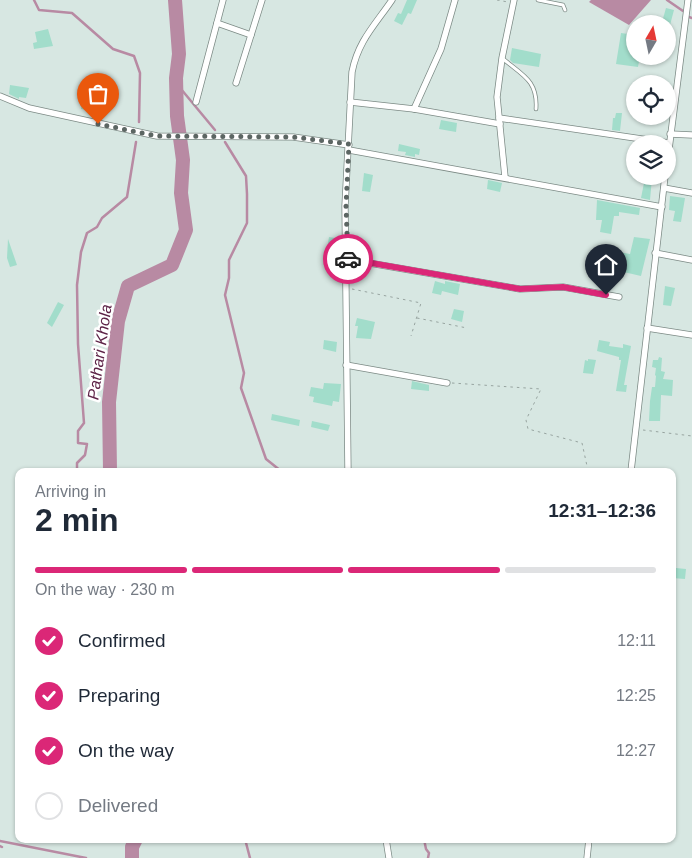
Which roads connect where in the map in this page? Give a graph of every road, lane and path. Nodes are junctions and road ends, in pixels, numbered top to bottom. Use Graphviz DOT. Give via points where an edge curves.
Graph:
graph roads {
  1 [pos="223,0"];
  2 [pos="262,0"];
  3 [pos="392,0"];
  4 [pos="455,0"];
  5 [pos="496,0"];
  6 [pos="538,0"];
  7 [pos="688,0"];
  8 [pos="514,2"];
  9 [pos="565,10"];
  10 [pos="217,23"];
  11 [pos="251,36"];
  12 [pos="502,58"];
  13 [pos="236,83"];
  14 [pos="0,96"];
  15 [pos="196,102"];
  16 [pos="350,102"];
  17 [pos="414,109"];
  18 [pos="536,109"];
  19 [pos="499,121"];
  20 [pos="670,134"];
  21 [pos="692,135"];
  22 [pos="626,137"];
  23 [pos="349,147"];
  24 [pos="505,177"];
  25 [pos="664,185"];
  26 [pos="664,188"];
  27 [pos="692,193"];
  28 [pos="662,207"];
  29 [pos="655,252"];
  30 [pos="346,259"];
  31 [pos="692,260"];
  32 [pos="346,289"];
  33 [pos="620,297"];
  34 [pos="416,318"];
  35 [pos="467,328"];
  36 [pos="647,328"];
  37 [pos="692,335"];
  38 [pos="411,336"];
  39 [pos="346,365"];
  40 [pos="447,383"];
  41 [pos="636,429"];
  42 [pos="692,436"];
  43 [pos="587,466"];
  44 [pos="348,468"];
  45 [pos="631,468"];
  46 [pos="387,843"];
  47 [pos="588,843"];
  48 [pos="390,858"];
  49 [pos="586,858"];
  1 -- 10 [label="street"];
  2 -- 11 [label="street"];
  3 -- 16 [label="street" via="355,54"];
  4 -- 17 [label="street" via="441,49"];
  5 -- 8 [label="path"];
  6 -- 9 [label="lane" via="563,5"];
  7 -- 20 [label="street"];
  8 -- 12 [label="street"];
  10 -- 11 [label="street"];
  10 -- 15 [label="street"];
  11 -- 13 [label="street"];
  12 -- 18 [label="lane" via="535,89"];
  12 -- 19 [label="street" via="497,96"];
  14 -- 23 [label="street" via="29,108 157,136 293,137"];
  16 -- 17 [label="street"];
  16 -- 23 [label="street"];
  17 -- 19 [label="street"];
  19 -- 22 [label="street"];
  19 -- 24 [label="street"];
  20 -- 21 [label="street"];
  23 -- 24 [label="street"];
  23 -- 30 [label="street"];
  24 -- 28 [label="street"];
  25 -- 26 [label="street"];
  26 -- 27 [label="street"];
  26 -- 28 [label="street"];
  28 -- 29 [label="street"];
  29 -- 31 [label="street"];
  29 -- 36 [label="street"];
  30 -- 32 [label="street"];
  30 -- 33 [label="street" via="520,289 563,287"];
  32 -- 34 [label="path" via="417,301 420,306"];
  32 -- 39 [label="street"];
  34 -- 35 [label="path"];
  34 -- 38 [label="path"];
  36 -- 37 [label="street"];
  36 -- 41 [label="street"];
  39 -- 40 [label="street"];
  39 -- 44 [label="street"];
  40 -- 43 [label="path" via="541,389 526,420 528,429 582,443"];
  41 -- 42 [label="path"];
  41 -- 45 [label="street"];
  46 -- 48 [label="street"];
  47 -- 49 [label="street"];
}
